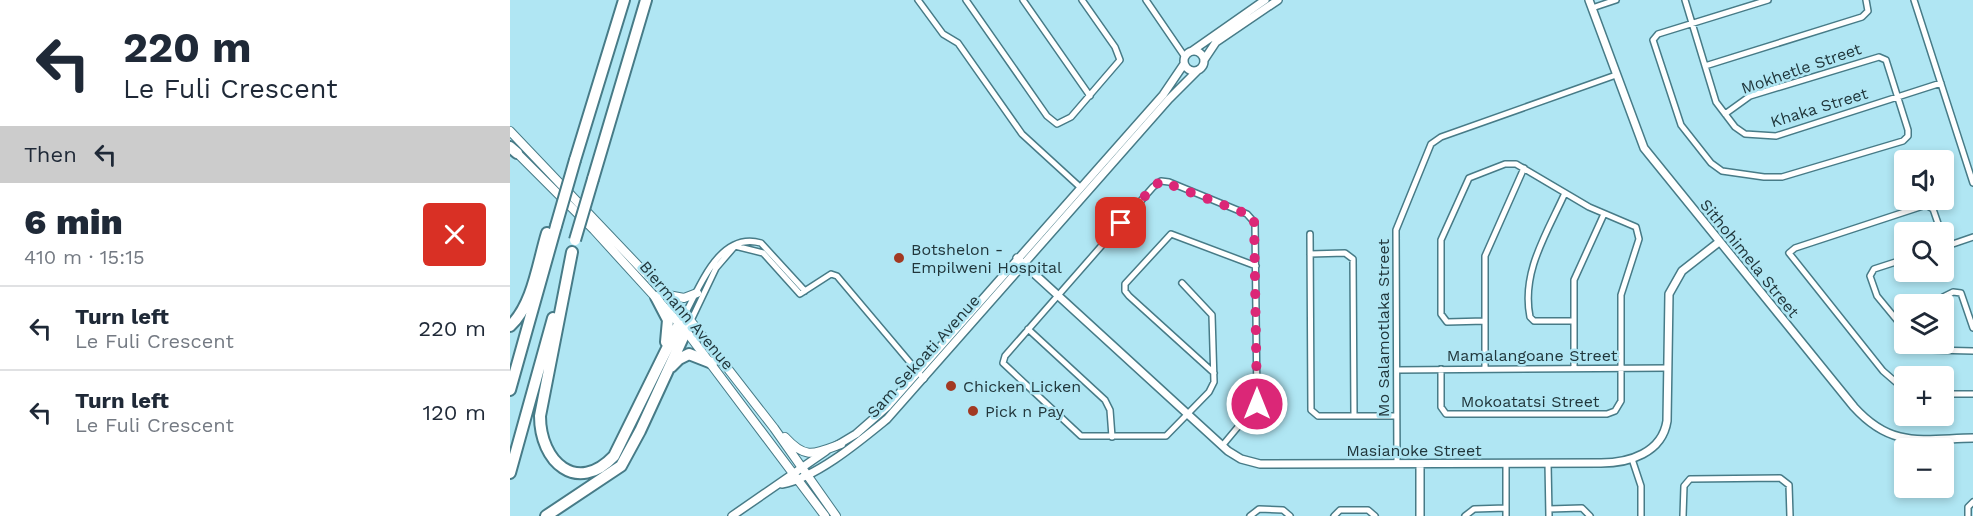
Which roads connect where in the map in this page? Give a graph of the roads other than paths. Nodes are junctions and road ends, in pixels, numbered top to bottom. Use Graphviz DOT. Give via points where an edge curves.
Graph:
graph roads {
  1 [pos="624,0"];
  2 [pos="646,0"];
  3 [pos="918,0"];
  4 [pos="966,0"];
  5 [pos="1023,0"];
  6 [pos="1082,0"];
  7 [pos="1146,0"];
  8 [pos="1264,0"];
  9 [pos="1278,0"];
  10 [pos="1616,0"];
  11 [pos="1685,0"];
  12 [pos="1768,0"];
  13 [pos="1866,0"];
  14 [pos="1914,0"];
  15 [pos="1590,4"];
  16 [pos="1692,24"];
  17 [pos="1188,56"];
  18 [pos="1204,60"];
  19 [pos="1705,66"];
  20 [pos="1197,71"];
  21 [pos="1616,75"];
  22 [pos="1941,83"];
  23 [pos="1090,96"];
  24 [pos="1897,97"];
  25 [pos="1725,114"];
  26 [pos="510,131"];
  27 [pos="512,149"];
  28 [pos="1524,168"];
  29 [pos="1973,183"];
  30 [pos="1081,188"];
  31 [pos="1565,194"];
  32 [pos="1604,214"];
  33 [pos="1938,222"];
  34 [pos="553,224"];
  35 [pos="1310,234"];
  36 [pos="1973,237"];
  37 [pos="1719,242"];
  38 [pos="1954,242"];
  39 [pos="572,252"];
  40 [pos="1310,254"];
  41 [pos="1017,258"];
  42 [pos="1894,263"];
  43 [pos="1024,264"];
  44 [pos="1256,266"];
  45 [pos="1182,283"];
  46 [pos="697,293"];
  47 [pos="802,293"];
  48 [pos="1951,294"];
  49 [pos="1059,295"];
  50 [pos="662,296"];
  51 [pos="1894,317"];
  52 [pos="1485,321"];
  53 [pos="1573,321"];
  54 [pos="685,322"];
  55 [pos="510,326"];
  56 [pos="1973,328"];
  57 [pos="1028,329"];
  58 [pos="664,351"];
  59 [pos="1954,351"];
  60 [pos="1973,351"];
  61 [pos="712,363"];
  62 [pos="1574,368"];
  63 [pos="1622,368"];
  64 [pos="1668,368"];
  65 [pos="1441,369"];
  66 [pos="1485,369"];
  67 [pos="1397,370"];
  68 [pos="917,371"];
  69 [pos="1214,373"];
  70 [pos="664,376"];
  71 [pos="924,379"];
  72 [pos="1894,382"];
  73 [pos="510,390"];
  74 [pos="1954,394"];
  75 [pos="1973,394"];
  76 [pos="1188,414"];
  77 [pos="1354,416"];
  78 [pos="1396,416"];
  79 [pos="774,428"];
  80 [pos="1112,437"];
  81 [pos="1973,438"];
  82 [pos="841,444"];
  83 [pos="1222,446"];
  84 [pos="1632,459"];
  85 [pos="1397,464"];
  86 [pos="1420,464"];
  87 [pos="1506,464"];
  88 [pos="1548,464"];
  89 [pos="800,467"];
  90 [pos="510,472"];
  91 [pos="792,473"];
  92 [pos="806,475"];
  93 [pos="798,481"];
  94 [pos="782,484"];
  95 [pos="1973,502"];
  96 [pos="1506,508"];
  97 [pos="1549,509"];
  98 [pos="546,516"];
  99 [pos="732,516"];
  100 [pos="825,516"];
  101 [pos="836,516"];
  102 [pos="1250,516"];
  103 [pos="1290,516"];
  104 [pos="1334,516"];
  105 [pos="1375,516"];
  106 [pos="1420,516"];
  107 [pos="1465,516"];
  108 [pos="1506,516"];
  109 [pos="1549,516"];
  110 [pos="1590,516"];
  111 [pos="1641,516"];
  112 [pos="1683,516"];
  113 [pos="1790,516"];
  114 [pos="1968,516"];
  1 -- 34 [label="highway, bridge"];
  2 -- 39 [label="highway, bridge"];
  3 -- 30 [label="street" via="943,34 958,43 1026,140"];
  4 -- 23 [label="street" via="1047,116 1057,124 1068,120"];
  5 -- 23 [label="street"];
  6 -- 23 [label="street" via="1120,57"];
  7 -- 17 [label="street"];
  8 -- 17 [label="street, Sam Sekoati Avenue"];
  9 -- 18 [label="street" via="1216,42"];
  10 -- 15 [label="street"];
  11 -- 16 [label="street, Khaka Street"];
  12 -- 16 [label="street"];
  13 -- 19 [label="street" via="1869,9 1862,18"];
  14 -- 22 [label="street"];
  15 -- 21 [label="street, Sithohimela Street"];
  16 -- 19 [label="street, Khaka Street"];
  16 -- 24 [label="street" via="1656,35 1653,44 1681,126 1722,171 1782,177 1903,141 1908,130"];
  17 -- 18 [label="street" via="1200,53"];
  17 -- 20 [label="street" via="1191,71"];
  17 -- 30 [label="street, Sam Sekoati Avenue" via="1163,95"];
  18 -- 20 [label="street, Sam Sekoati Avenue"];
  19 -- 25 [label="street, Khaka Street" via="1716,102"];
  20 -- 43 [label="street, Sam Sekoati Avenue"];
  21 -- 37 [label="street, Sithohimela Street" via="1641,144"];
  21 -- 67 [label="street, Mo Salamotlaka Street" via="1441,137 1431,144 1396,230"];
  22 -- 24 [label="street, Khaka Street"];
  22 -- 29 [label="street"];
  24 -- 25 [label="street, Khaka Street" via="1769,137 1743,133"];
  24 -- 25 [label="street, Mokhetle Street" via="1886,60 1876,57 1755,94"];
  26 -- 50 [label="main road, Biermann Avenue"];
  27 -- 50 [label="main road, Biermann Avenue"];
  28 -- 31 [label="street"];
  28 -- 52 [label="street" via="1486,252"];
  28 -- 52 [label="street" via="1509,164 1469,178 1441,240 1442,319"];
  30 -- 41 [label="street, Sam Sekoati Avenue"];
  31 -- 32 [label="street"];
  31 -- 53 [label="street" via="1531,267 1528,309 1534,321"];
  32 -- 53 [label="street" via="1575,275"];
  32 -- 63 [label="street" via="1631,223 1639,235 1621,295"];
  33 -- 72 [label="street" via="1934,209 1926,205 1791,250 1791,259"];
  34 -- 55 [label="highway" via="528,296"];
  34 -- 73 [label="highway"];
  35 -- 40 [label="street"];
  36 -- 38 [label="street"];
  37 -- 64 [label="street, Masianoke Street" via="1682,271 1670,290"];
  37 -- 81 [label="street, Sithohimela Street" via="1848,401 1874,426 1908,440"];
  39 -- 58 [label="highway" via="540,416 541,439 553,460 574,473 595,471 606,464 620,445"];
  39 -- 90 [label="highway"];
  40 -- 77 [label="street" via="1311,410 1318,416"];
  40 -- 77 [label="street" via="1344,253 1353,259"];
  41 -- 43 [label="street, Masianoke Street"];
  41 -- 68 [label="street, Sam Sekoati Avenue"];
  42 -- 51 [label="street" via="1874,269 1870,276 1877,296"];
  43 -- 49 [label="street, Masianoke Street"];
  43 -- 71 [label="street, Sam Sekoati Avenue"];
  44 -- 49 [label="street" via="1256,227 1252,218 1161,181"];
  44 -- 69 [label="street" via="1171,234 1125,284 1129,296"];
  44 -- 83 [label="street" via="1257,404"];
  45 -- 69 [label="street" via="1212,315"];
  46 -- 47 [label="street" via="728,247 753,242 764,245"];
  46 -- 50 [label="main road" via="678,299"];
  46 -- 54 [label="street"];
  47 -- 54 [label="street" via="761,252 735,246 720,262"];
  47 -- 68 [label="street" via="828,274 837,276"];
  48 -- 56 [label="street" via="1961,293"];
  49 -- 57 [label="street"];
  49 -- 76 [label="street, Masianoke Street"];
  50 -- 54 [label="main road, Biermann Avenue"];
  50 -- 58 [label="highway" via="668,320"];
  52 -- 66 [label="street"];
  53 -- 62 [label="street"];
  54 -- 58 [label="highway"];
  54 -- 61 [label="main road, Biermann Avenue"];
  54 -- 70 [label="highway"];
  54 -- 79 [label="main road, Biermann Avenue"];
  57 -- 80 [label="street" via="1105,400 1110,410"];
  57 -- 80 [label="street" via="1005,356 1003,366 1078,434"];
  59 -- 60 [label="street"];
  61 -- 70 [label="highway" via="697,355 684,356"];
  61 -- 91 [label="main road, Biermann Avenue"];
  62 -- 63 [label="street, Mamalangoane Street"];
  62 -- 66 [label="street, Mamalangoane Street"];
  63 -- 64 [label="street, Mamalangoane Street"];
  63 -- 65 [label="street, Mokoatatsi Street" via="1621,401 1617,409 1608,414 1577,415 1446,414 1441,407"];
  64 -- 84 [label="street, Masianoke Street" via="1665,431 1654,446"];
  65 -- 66 [label="street, Mamalangoane Street"];
  65 -- 67 [label="street, Mamalangoane Street"];
  67 -- 78 [label="street, Mo Salamotlaka Street"];
  68 -- 71 [label="street"];
  68 -- 82 [label="street, Sam Sekoati Avenue" via="875,418"];
  69 -- 76 [label="street" via="1214,386"];
  70 -- 98 [label="highway" via="621,466"];
  71 -- 92 [label="street, Sam Sekoati Avenue" via="879,426"];
  74 -- 75 [label="street"];
  76 -- 80 [label="street" via="1163,437"];
  76 -- 83 [label="street, Masianoke Street"];
  77 -- 78 [label="street"];
  78 -- 85 [label="street, Mo Salamotlaka Street"];
  79 -- 82 [label="main road" via="806,454"];
  79 -- 89 [label="main road, Biermann Avenue"];
  82 -- 89 [label="street, Sam Sekoati Avenue"];
  83 -- 85 [label="street, Masianoke Street" via="1256,464"];
  84 -- 88 [label="street, Masianoke Street" via="1618,463"];
  84 -- 111 [label="street" via="1641,486"];
  85 -- 86 [label="street, Masianoke Street"];
  86 -- 87 [label="street, Masianoke Street"];
  86 -- 106 [label="street"];
  87 -- 88 [label="street, Masianoke Street"];
  87 -- 96 [label="street"];
  88 -- 97 [label="street"];
  89 -- 91 [label="street, Sam Sekoati Avenue"];
  89 -- 92 [label="main road, Biermann Avenue"];
  91 -- 93 [label="main road, Biermann Avenue"];
  91 -- 94 [label="street, Sam Sekoati Avenue"];
  92 -- 93 [label="street, Sam Sekoati Avenue"];
  92 -- 101 [label="main road, Biermann Avenue"];
  93 -- 94 [label="street"];
  93 -- 100 [label="main road, Biermann Avenue"];
  94 -- 99 [label="street"];
  95 -- 114 [label="street"];
  96 -- 107 [label="street" via="1474,509"];
  96 -- 108 [label="street"];
  97 -- 109 [label="street"];
  97 -- 110 [label="street" via="1579,508 1587,510"];
  102 -- 103 [label="street" via="1259,509 1283,510"];
  104 -- 105 [label="street" via="1340,510 1368,510"];
  112 -- 113 [label="street" via="1684,488 1690,479 1780,478 1789,485"];
}
